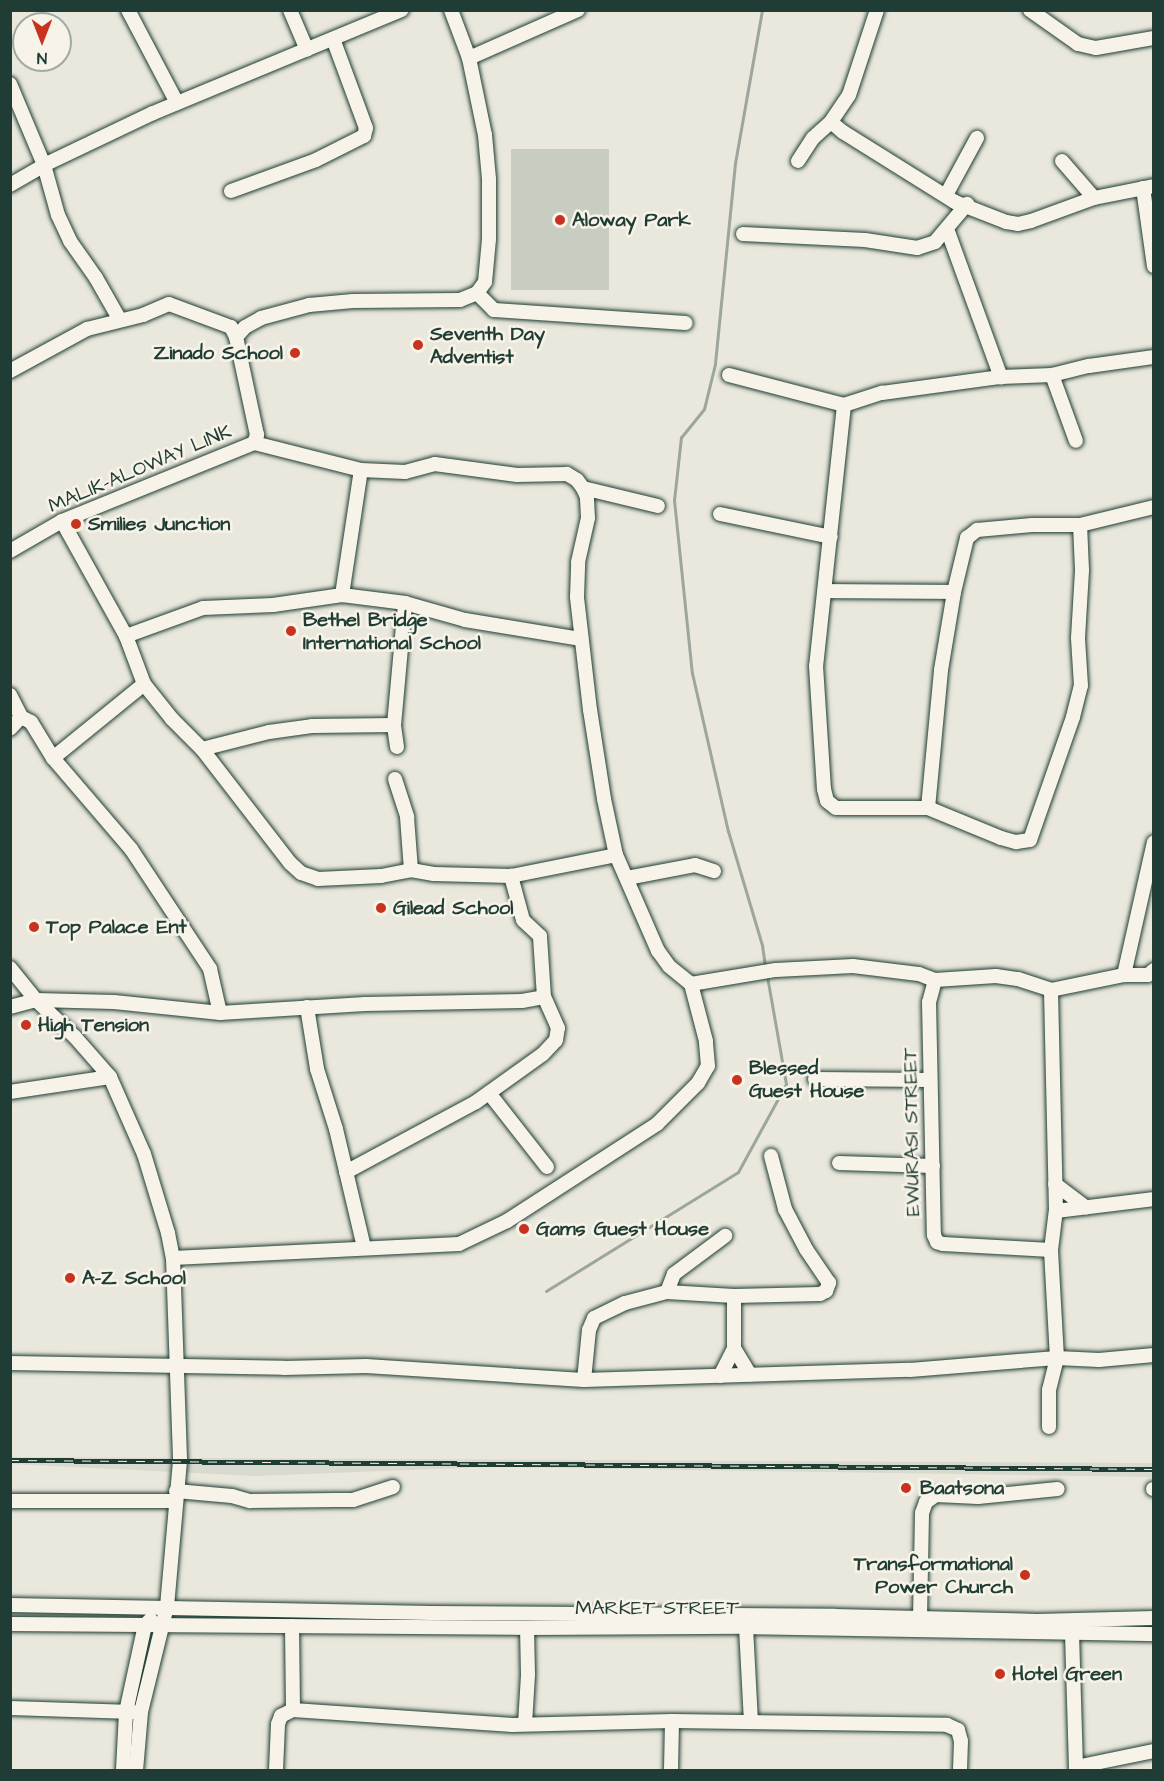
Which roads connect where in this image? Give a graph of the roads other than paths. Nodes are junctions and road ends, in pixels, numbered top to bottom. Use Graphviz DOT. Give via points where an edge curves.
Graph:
graph roads {
  1 [pos="128,10"];
  2 [pos="290,10"];
  3 [pos="402,10"];
  4 [pos="451,10"];
  5 [pos="578,10"];
  6 [pos="877,10"];
  7 [pos="1030,10"];
  8 [pos="1154,38"];
  9 [pos="333,39"];
  10 [pos="308,50"];
  11 [pos="469,58"];
  12 [pos="10,84"];
  13 [pos="177,104"];
  14 [pos="831,122"];
  15 [pos="977,138"];
  16 [pos="798,161"];
  17 [pos="1062,161"];
  18 [pos="44,165"];
  19 [pos="10,185"];
  20 [pos="1148,187"];
  21 [pos="231,191"];
  22 [pos="946,195"];
  23 [pos="1094,198"];
  24 [pos="967,204"];
  25 [pos="947,229"];
  26 [pos="743,234"];
  27 [pos="1154,266"];
  28 [pos="477,293"];
  29 [pos="120,320"];
  30 [pos="686,323"];
  31 [pos="236,337"];
  32 [pos="1154,357"];
  33 [pos="10,371"];
  34 [pos="729,375"];
  35 [pos="1052,375"];
  36 [pos="1001,376"];
  37 [pos="844,405"];
  38 [pos="1076,441"];
  39 [pos="254,443"];
  40 [pos="361,470"];
  41 [pos="583,488"];
  42 [pos="658,506"];
  43 [pos="1154,507"];
  44 [pos="720,514"];
  45 [pos="62,521"];
  46 [pos="1080,525"];
  47 [pos="831,537"];
  48 [pos="10,551"];
  49 [pos="825,591"];
  50 [pos="954,592"];
  51 [pos="342,595"];
  52 [pos="405,603"];
  53 [pos="126,636"];
  54 [pos="581,639"];
  55 [pos="144,684"];
  56 [pos="10,695"];
  57 [pos="21,717"];
  58 [pos="394,724"];
  59 [pos="10,729"];
  60 [pos="398,747"];
  61 [pos="202,749"];
  62 [pos="53,758"];
  63 [pos="395,779"];
  64 [pos="927,808"];
  65 [pos="1154,842"];
  66 [pos="616,855"];
  67 [pos="411,870"];
  68 [pos="714,870"];
  69 [pos="510,876"];
  70 [pos="627,878"];
  71 [pos="10,968"];
  72 [pos="1154,970"];
  73 [pos="1124,975"];
  74 [pos="935,980"];
  75 [pos="691,984"];
  76 [pos="1052,990"];
  77 [pos="543,997"];
  78 [pos="36,1000"];
  79 [pos="10,1007"];
  80 [pos="307,1007"];
  81 [pos="220,1013"];
  82 [pos="110,1077"];
  83 [pos="815,1079"];
  84 [pos="930,1080"];
  85 [pos="10,1092"];
  86 [pos="489,1093"];
  87 [pos="771,1156"];
  88 [pos="839,1163"];
  89 [pos="933,1166"];
  90 [pos="547,1167"];
  91 [pos="346,1172"];
  92 [pos="1055,1184"];
  93 [pos="1154,1200"];
  94 [pos="1086,1208"];
  95 [pos="1056,1211"];
  96 [pos="725,1236"];
  97 [pos="364,1247"];
  98 [pos="1051,1250"];
  99 [pos="173,1258"];
  100 [pos="667,1292"];
  101 [pos="734,1296"];
  102 [pos="734,1348"];
  103 [pos="1154,1354"];
  104 [pos="1057,1358"];
  105 [pos="10,1363"];
  106 [pos="178,1366"];
  107 [pos="750,1375"];
  108 [pos="720,1376"];
  109 [pos="584,1380"];
  110 [pos="1049,1427"];
  111 [pos="393,1487"];
  112 [pos="1058,1490"];
  113 [pos="176,1496"];
  114 [pos="10,1501"];
  115 [pos="10,1605"];
  116 [pos="143,1606"];
  117 [pos="173,1607"];
  118 [pos="920,1618"];
  119 [pos="1154,1618"];
  120 [pos="10,1624"];
  121 [pos="143,1625"];
  122 [pos="160,1625"];
  123 [pos="292,1626"];
  124 [pos="746,1627"];
  125 [pos="527,1628"];
  126 [pos="1072,1633"];
  127 [pos="1154,1634"];
  128 [pos="10,1708"];
  129 [pos="293,1710"];
  130 [pos="126,1712"];
  131 [pos="141,1713"];
  132 [pos="672,1721"];
  133 [pos="751,1722"];
  134 [pos="525,1724"];
  135 [pos="1154,1751"];
  136 [pos="1076,1769"];
  137 [pos="123,1770"];
  138 [pos="136,1770"];
  139 [pos="276,1770"];
  140 [pos="671,1770"];
  141 [pos="960,1770"];
  1 -- 13 [label="street"];
  2 -- 10 [label="street"];
  3 -- 9 [label="street"];
  4 -- 11 [label="street"];
  5 -- 11 [label="street"];
  6 -- 14 [label="street" via="849,95"];
  7 -- 8 [label="street" via="1078,44 1096,48"];
  9 -- 10 [label="street"];
  9 -- 21 [label="street" via="366,128 364,136 316,160"];
  10 -- 13 [label="street"];
  11 -- 28 [label="street" via="485,135 489,179 485,282"];
  12 -- 18 [label="street"];
  13 -- 18 [label="street"];
  14 -- 16 [label="street" via="813,138"];
  14 -- 22 [label="street"];
  15 -- 22 [label="street"];
  17 -- 23 [label="street"];
  18 -- 19 [label="street"];
  18 -- 29 [label="street" via="70,241"];
  20 -- 23 [label="street"];
  20 -- 27 [label="street"];
  22 -- 24 [label="street"];
  23 -- 24 [label="street" via="1018,224"];
  24 -- 25 [label="street"];
  25 -- 26 [label="street" via="935,242 917,248 865,240"];
  25 -- 36 [label="street"];
  28 -- 30 [label="street" via="494,310"];
  28 -- 31 [label="street" via="460,300 309,305 261,318"];
  29 -- 31 [label="street" via="169,304 231,327"];
  29 -- 33 [label="street" via="87,329"];
  31 -- 39 [label="street, MALIK-ALOWAY LINK" via="256,435"];
  32 -- 35 [label="street"];
  34 -- 37 [label="street"];
  35 -- 36 [label="street"];
  35 -- 38 [label="street"];
  36 -- 37 [label="street" via="882,393"];
  37 -- 47 [label="street"];
  39 -- 40 [label="street"];
  39 -- 45 [label="street, MALIK-ALOWAY LINK"];
  40 -- 41 [label="street" via="405,472 435,464 517,475 567,474"];
  40 -- 51 [label="street"];
  41 -- 42 [label="street"];
  41 -- 54 [label="street" via="588,518 578,562"];
  43 -- 46 [label="street"];
  44 -- 47 [label="street"];
  45 -- 48 [label="street, MALIK-ALOWAY LINK"];
  45 -- 53 [label="street"];
  46 -- 50 [label="street" via="977,530 967,538"];
  46 -- 64 [label="street" via="1081,686 1034,835 1030,840 1016,842"];
  47 -- 49 [label="street"];
  49 -- 50 [label="street"];
  49 -- 64 [label="street" via="816,666 827,801 836,808"];
  50 -- 64 [label="street" via="941,670"];
  51 -- 52 [label="street"];
  51 -- 53 [label="street" via="273,605 203,608"];
  52 -- 54 [label="street" via="465,620"];
  52 -- 58 [label="street"];
  53 -- 55 [label="street"];
  54 -- 66 [label="street"];
  55 -- 61 [label="street"];
  55 -- 62 [label="street"];
  56 -- 57 [label="street"];
  57 -- 59 [label="street"];
  57 -- 62 [label="street" via="31,722"];
  58 -- 60 [label="street"];
  58 -- 61 [label="street" via="312,726"];
  61 -- 67 [label="street" via="301,873 318,879 381,876"];
  62 -- 81 [label="street" via="131,849 210,969"];
  63 -- 67 [label="street" via="407,817"];
  65 -- 73 [label="street"];
  66 -- 69 [label="street"];
  66 -- 70 [label="street"];
  67 -- 69 [label="street"];
  68 -- 70 [label="street" via="695,865"];
  69 -- 77 [label="street" via="523,920 540,936"];
  70 -- 75 [label="street" via="657,951"];
  71 -- 78 [label="street"];
  72 -- 73 [label="street" via="1148,975"];
  73 -- 76 [label="street"];
  74 -- 75 [label="street" via="869,967 776,970"];
  74 -- 76 [label="street" via="996,976"];
  74 -- 84 [label="street, EWURASI STREET" via="929,1002"];
  75 -- 97 [label="street" via="706,1041 708,1066 698,1083 657,1124 507,1221 459,1244"];
  76 -- 92 [label="street"];
  77 -- 80 [label="street" via="522,1001"];
  77 -- 86 [label="street" via="558,1028 556,1040"];
  78 -- 79 [label="street"];
  78 -- 81 [label="street" via="114,1002"];
  78 -- 82 [label="street"];
  80 -- 81 [label="street"];
  80 -- 91 [label="street" via="317,1069"];
  82 -- 85 [label="street"];
  82 -- 99 [label="street" via="144,1154"];
  83 -- 84 [label="street"];
  84 -- 89 [label="street, EWURASI STREET"];
  86 -- 90 [label="street"];
  86 -- 91 [label="street"];
  87 -- 101 [label="street" via="788,1216 829,1283 828,1288 820,1294"];
  88 -- 89 [label="street"];
  89 -- 98 [label="street, EWURASI STREET" via="937,1242"];
  91 -- 97 [label="street"];
  92 -- 94 [label="street"];
  92 -- 95 [label="street"];
  93 -- 94 [label="street"];
  94 -- 95 [label="street"];
  95 -- 98 [label="street"];
  96 -- 100 [label="street" via="674,1274"];
  97 -- 99 [label="street"];
  98 -- 104 [label="street"];
  99 -- 106 [label="street"];
  100 -- 101 [label="street"];
  100 -- 109 [label="street" via="625,1303 594,1318 589,1330"];
  101 -- 102 [label="street"];
  102 -- 107 [label="street"];
  102 -- 108 [label="street"];
  103 -- 104 [label="street" via="1100,1360"];
  104 -- 107 [label="street" via="971,1367"];
  104 -- 110 [label="street" via="1049,1390"];
  105 -- 106 [label="street"];
  106 -- 109 [label="street" via="366,1366"];
  106 -- 113 [label="street" via="180,1461"];
  107 -- 108 [label="street"];
  108 -- 109 [label="street"];
  111 -- 113 [label="street" via="353,1500 250,1501 232,1496"];
  112 -- 118 [label="street" via="978,1497 936,1495 926,1502 922,1513"];
  113 -- 114 [label="street"];
  113 -- 117 [label="street"];
  115 -- 116 [label="street, MARKET STREET"];
  116 -- 117 [label="street, MARKET STREET"];
  116 -- 121 [label="street"];
  117 -- 118 [label="street, MARKET STREET"];
  117 -- 121 [label="street"];
  117 -- 122 [label="street"];
  118 -- 119 [label="street, MARKET STREET"];
  120 -- 121 [label="street, MARKET STREET"];
  121 -- 122 [label="street, MARKET STREET"];
  121 -- 130 [label="street"];
  122 -- 123 [label="street, MARKET STREET"];
  122 -- 131 [label="street"];
  123 -- 125 [label="street, MARKET STREET"];
  123 -- 129 [label="street"];
  124 -- 125 [label="street, MARKET STREET"];
  124 -- 126 [label="street, MARKET STREET"];
  124 -- 133 [label="street"];
  125 -- 134 [label="street"];
  126 -- 127 [label="street, MARKET STREET"];
  126 -- 136 [label="street"];
  128 -- 130 [label="street"];
  129 -- 134 [label="street" via="456,1723"];
  129 -- 139 [label="street" via="281,1716 278,1724"];
  130 -- 131 [label="street"];
  130 -- 137 [label="street"];
  131 -- 138 [label="street"];
  132 -- 133 [label="street"];
  132 -- 134 [label="street"];
  132 -- 140 [label="street"];
  133 -- 141 [label="street" via="947,1725 958,1730"];
  135 -- 136 [label="street"];
}
